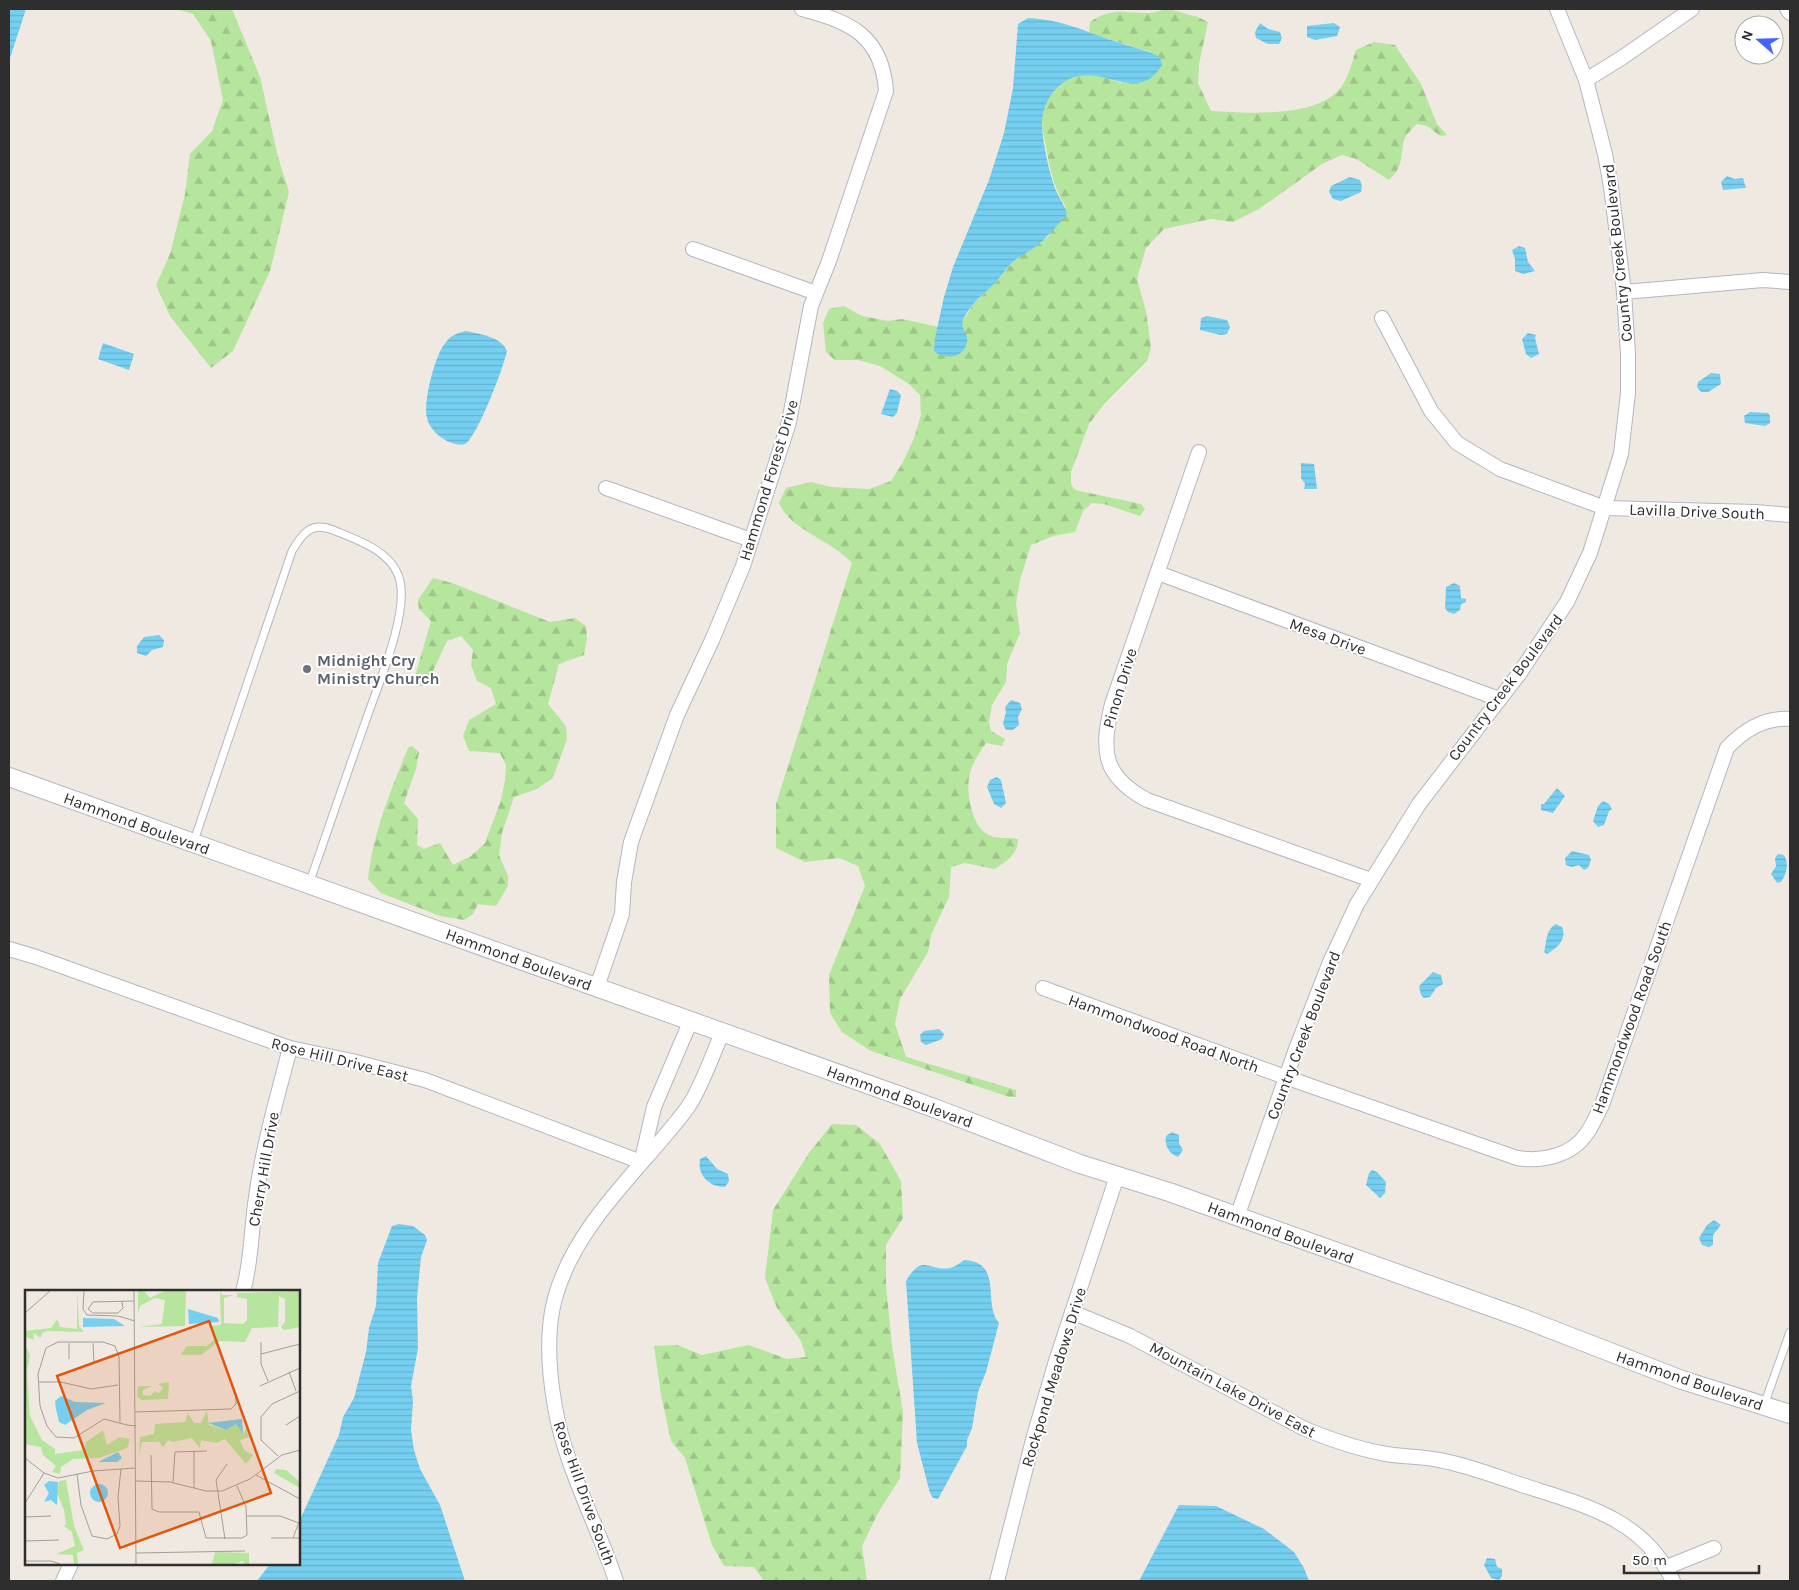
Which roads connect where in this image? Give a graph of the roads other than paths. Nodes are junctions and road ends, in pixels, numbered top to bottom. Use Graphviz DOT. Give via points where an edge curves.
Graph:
graph roads {
  1 [pos="802,9"];
  2 [pos="1556,9"];
  3 [pos="1692,9"];
  4 [pos="1787,9"];
  5 [pos="1790,13"];
  6 [pos="1586,80"];
  7 [pos="693,249"];
  8 [pos="1790,282"];
  9 [pos="816,292"];
  10 [pos="1624,292"];
  11 [pos="1382,318"];
  12 [pos="1199,452"];
  13 [pos="606,488"];
  14 [pos="1605,508"];
  15 [pos="1790,515"];
  16 [pos="751,540"];
  17 [pos="1158,574"];
  18 [pos="1499,699"];
  19 [pos="1790,719"];
  20 [pos="9,777"];
  21 [pos="193,843"];
  22 [pos="1371,880"];
  23 [pos="309,884"];
  24 [pos="9,949"];
  25 [pos="597,987"];
  26 [pos="1043,988"];
  27 [pos="692,1020"];
  28 [pos="723,1032"];
  29 [pos="290,1048"];
  30 [pos="1285,1077"];
  31 [pos="641,1162"];
  32 [pos="1117,1176"];
  33 [pos="1236,1217"];
  34 [pos="243,1290"];
  35 [pos="1072,1312"];
  36 [pos="1790,1332"];
  37 [pos="1764,1405"];
  38 [pos="1790,1414"];
  39 [pos="1714,1548"];
  40 [pos="71,1565"];
  41 [pos="1667,1567"];
  42 [pos="63,1581"];
  43 [pos="616,1581"];
  44 [pos="996,1581"];
  45 [pos="1673,1581"];
  1 -- 9 [label="street, Hammond Forest Drive" via="859,30 877,50 883,65 886,91"];
  2 -- 6 [label="street, Country Creek Boulevard"];
  3 -- 6 [label="street"];
  4 -- 5 [label="street"];
  6 -- 10 [label="street, Country Creek Boulevard" via="1605,154"];
  7 -- 9 [label="street"];
  8 -- 10 [label="street" via="1762,280"];
  9 -- 16 [label="street, Hammond Forest Drive" via="789,422"];
  10 -- 14 [label="street, Country Creek Boulevard" via="1628,393 1621,454"];
  11 -- 14 [label="street, Lavilla Drive South" via="1430,411 1457,443 1500,469"];
  12 -- 17 [label="street, Pinon Drive"];
  13 -- 16 [label="street"];
  14 -- 15 [label="street, Lavilla Drive South"];
  14 -- 18 [label="street, Country Creek Boulevard" via="1585,567 1567,602"];
  16 -- 25 [label="street, Hammond Forest Drive" via="713,638 677,715 630,842 622,914"];
  17 -- 18 [label="street, Mesa Drive"];
  17 -- 22 [label="street, Pinon Drive" via="1112,704 1105,734 1105,753 1116,776 1132,792 1147,800"];
  18 -- 22 [label="street, Country Creek Boulevard" via="1419,804"];
  19 -- 30 [label="street, Hammondwood Road South" via="1761,723 1739,734 1727,748 1602,1105 1587,1134 1569,1149 1547,1158 1517,1158"];
  20 -- 21 [label="street, Hammond Boulevard"];
  21 -- 23 [label="street, Hammond Boulevard"];
  21 -- 23 [label="lane" via="292,551 303,533 314,528 329,528 370,546 390,562 400,579 402,599 391,646"];
  22 -- 30 [label="street, Country Creek Boulevard" via="1330,962"];
  23 -- 25 [label="street, Hammond Boulevard"];
  24 -- 29 [label="street, Rose Hill Drive East"];
  25 -- 27 [label="street, Hammond Boulevard"];
  26 -- 30 [label="street, Hammondwood Road North"];
  27 -- 28 [label="street, Hammond Boulevard"];
  27 -- 31 [label="street, Rose Hill Drive South" via="654,1107"];
  28 -- 31 [label="street, Rose Hill Drive South" via="689,1106"];
  28 -- 32 [label="street, Hammond Boulevard"];
  29 -- 31 [label="street, Rose Hill Drive East" via="425,1080"];
  29 -- 34 [label="street, Cherry Hill Drive" via="264,1145"];
  30 -- 33 [label="street, Country Creek Boulevard"];
  31 -- 43 [label="street, Rose Hill Drive South" via="572,1255 555,1298 550,1334 551,1381 564,1446"];
  32 -- 33 [label="street, Hammond Boulevard"];
  32 -- 35 [label="street, Rockpond Meadows Drive"];
  33 -- 37 [label="street, Hammond Boulevard" via="1522,1318 1682,1380"];
  35 -- 41 [label="street, Mountain Lake Drive East" via="1130,1336 1303,1428 1326,1437 1384,1454 1465,1466 1597,1509 1630,1528"];
  35 -- 44 [label="street, Rockpond Meadows Drive" via="1034,1436"];
  36 -- 37 [label="lane"];
  37 -- 38 [label="street, Hammond Boulevard"];
  39 -- 41 [label="street"];
  40 -- 42 [label="street"];
  41 -- 45 [label="street, Mountain Lake Drive East"];
}
